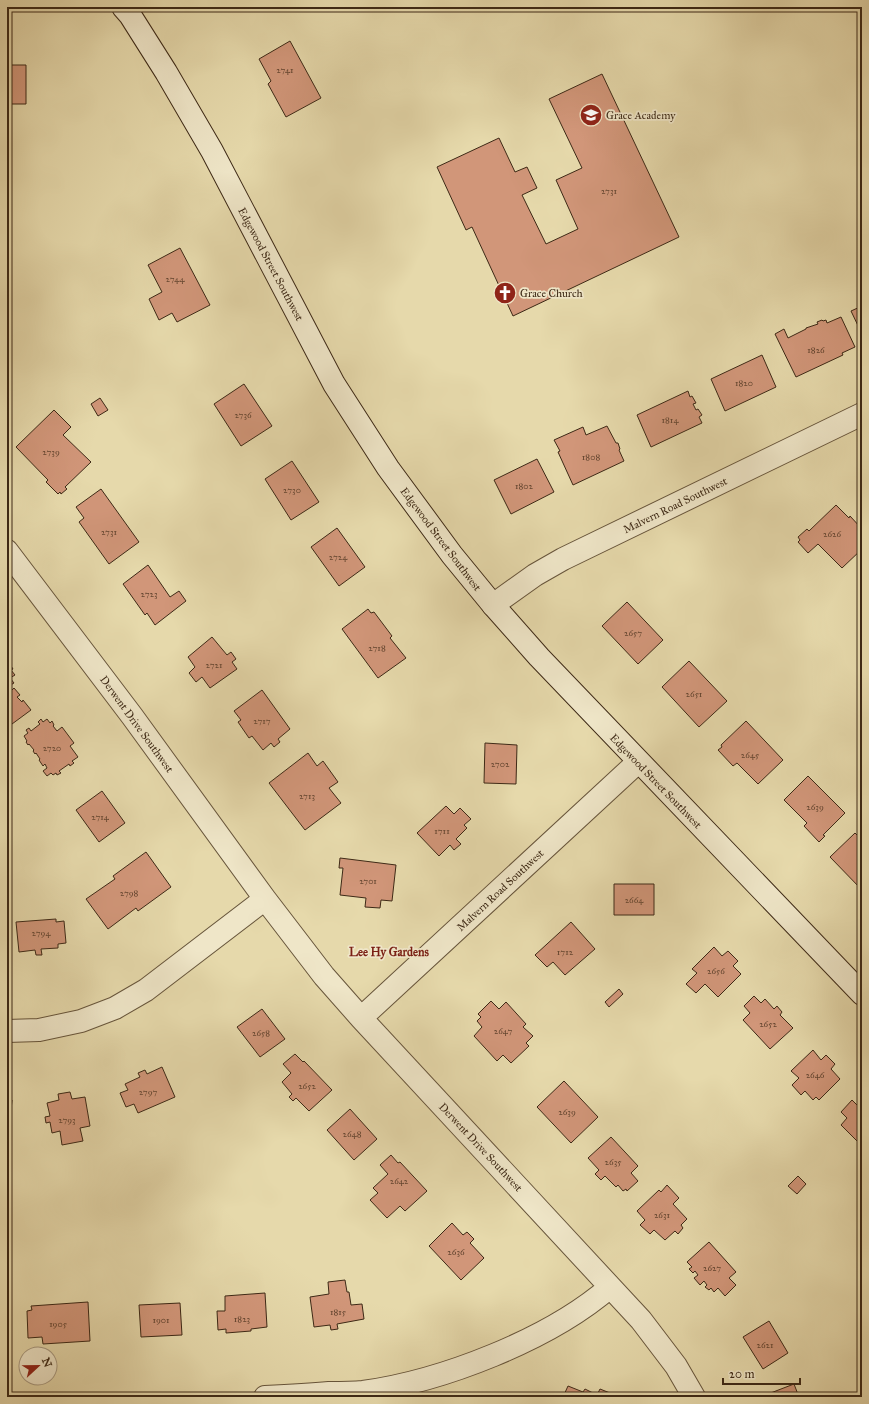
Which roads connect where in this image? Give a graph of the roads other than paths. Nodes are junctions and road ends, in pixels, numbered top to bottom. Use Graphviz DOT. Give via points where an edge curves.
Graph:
graph roads {
  1 [pos="123,7"];
  2 [pos="861,417"];
  3 [pos="7,551"];
  4 [pos="493,606"];
  5 [pos="638,762"];
  6 [pos="265,899"];
  7 [pos="862,994"];
  8 [pos="361,1018"];
  9 [pos="7,1031"];
  10 [pos="610,1287"];
  11 [pos="266,1397"];
  12 [pos="694,1397"];
  1 -- 4 [label="street, Edgewood Street Southwest" via="166,72 212,151 334,384 388,468"];
  2 -- 4 [label="street, Malvern Road Southwest" via="563,559 535,575"];
  3 -- 6 [label="street, Derwent Drive Southwest" via="132,716"];
  4 -- 5 [label="street, Edgewood Street Southwest"];
  5 -- 7 [label="street, Edgewood Street Southwest"];
  5 -- 8 [label="street, Malvern Road Southwest"];
  6 -- 8 [label="street, Derwent Drive Southwest" via="324,976"];
  6 -- 9 [label="street" via="146,990 115,1008 82,1021 46,1029"];
  8 -- 10 [label="street, Derwent Drive Southwest"];
  10 -- 11 [label="street" via="568,1318 519,1344 457,1368 405,1384 362,1392"];
  10 -- 12 [label="street, Derwent Drive Southwest" via="641,1320 676,1366"];
}
